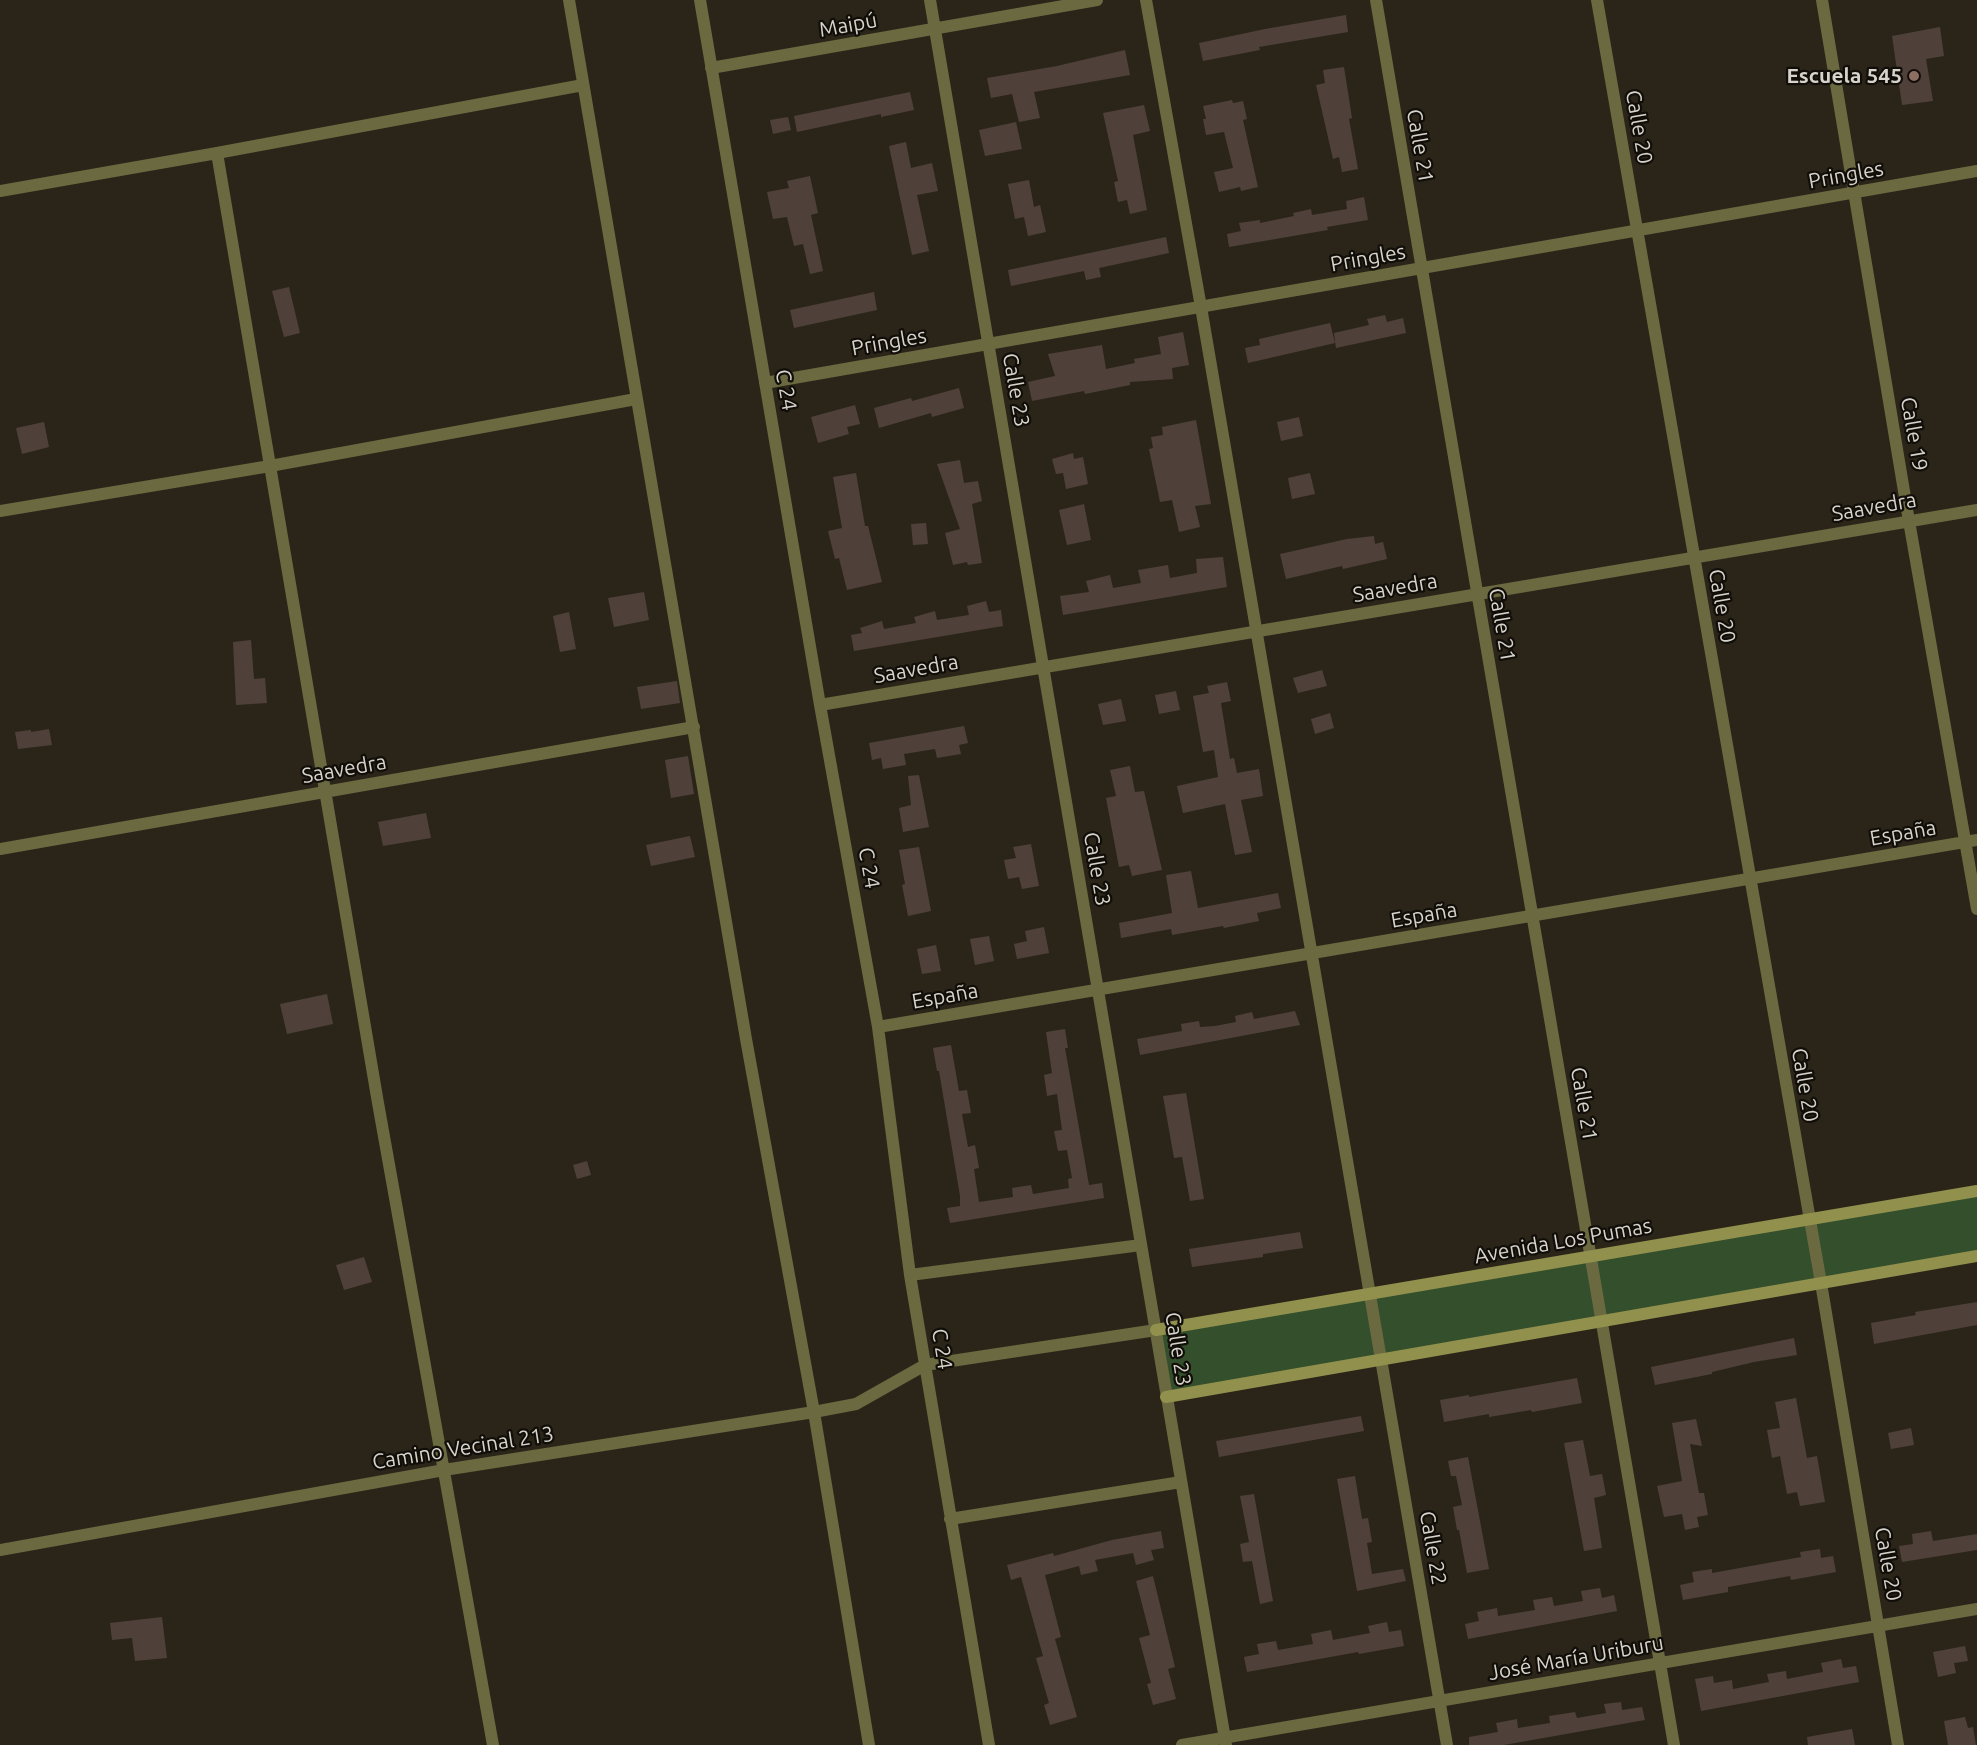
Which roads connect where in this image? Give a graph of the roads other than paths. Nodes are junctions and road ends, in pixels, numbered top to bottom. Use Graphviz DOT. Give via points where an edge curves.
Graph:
graph roads {
  1 [pos="569,0"];
  2 [pos="700,0"];
  3 [pos="930,0"];
  4 [pos="1097,0"];
  5 [pos="1146,0"];
  6 [pos="1376,0"];
  7 [pos="1597,0"];
  8 [pos="1822,0"];
  9 [pos="935,29"];
  10 [pos="711,68"];
  11 [pos="584,85"];
  12 [pos="217,153"];
  13 [pos="1977,171"];
  14 [pos="0,191"];
  15 [pos="1854,193"];
  16 [pos="1638,231"];
  17 [pos="1421,268"];
  18 [pos="1201,307"];
  19 [pos="988,344"];
  20 [pos="765,383"];
  21 [pos="636,399"];
  22 [pos="270,466"];
  23 [pos="1977,510"];
  24 [pos="0,511"];
  25 [pos="1909,521"];
  26 [pos="1694,558"];
  27 [pos="1477,594"];
  28 [pos="1256,631"];
  29 [pos="1043,668"];
  30 [pos="820,705"];
  31 [pos="694,727"];
  32 [pos="326,792"];
  33 [pos="1971,841"];
  34 [pos="0,849"];
  35 [pos="1749,879"];
  36 [pos="1977,909"];
  37 [pos="1532,916"];
  38 [pos="1311,954"];
  39 [pos="1098,990"];
  40 [pos="878,1027"];
  41 [pos="1977,1191"];
  42 [pos="1808,1219"];
  43 [pos="1141,1245"];
  44 [pos="1590,1256"];
  45 [pos="1977,1256"];
  46 [pos="910,1275"];
  47 [pos="1821,1283"];
  48 [pos="1369,1294"];
  49 [pos="1601,1320"];
  50 [pos="1156,1330"];
  51 [pos="1381,1359"];
  52 [pos="925,1365"];
  53 [pos="1166,1397"];
  54 [pos="814,1412"];
  55 [pos="444,1470"];
  56 [pos="1181,1482"];
  57 [pos="950,1519"];
  58 [pos="0,1550"];
  59 [pos="1977,1609"];
  60 [pos="1878,1626"];
  61 [pos="1660,1663"];
  62 [pos="1440,1701"];
  63 [pos="1226,1741"];
  64 [pos="493,1745"];
  65 [pos="869,1745"];
  66 [pos="989,1745"];
  67 [pos="1182,1745"];
  68 [pos="1447,1745"];
  69 [pos="1674,1745"];
  70 [pos="1898,1745"];
  1 -- 11 [label="street"];
  2 -- 10 [label="street, C 24"];
  3 -- 9 [label="street, Calle 23"];
  4 -- 9 [label="street, Maipú"];
  5 -- 18 [label="street, Calle 22"];
  6 -- 17 [label="street, Calle 21"];
  7 -- 16 [label="street, Calle 20"];
  8 -- 15 [label="street, Calle 19"];
  9 -- 10 [label="street, Maipú"];
  9 -- 19 [label="street, Calle 23"];
  10 -- 20 [label="street, C 24"];
  11 -- 12 [label="street"];
  11 -- 21 [label="street"];
  12 -- 14 [label="street"];
  12 -- 22 [label="street"];
  13 -- 15 [label="street, Pringles"];
  15 -- 16 [label="street, Pringles"];
  15 -- 25 [label="street, Calle 19"];
  16 -- 17 [label="street, Pringles"];
  16 -- 26 [label="street, Calle 20"];
  17 -- 18 [label="street, Pringles"];
  17 -- 27 [label="street, Calle 21"];
  18 -- 19 [label="street, Pringles"];
  18 -- 28 [label="street, Calle 22"];
  19 -- 20 [label="street, Pringles"];
  19 -- 29 [label="street, Calle 23"];
  20 -- 30 [label="street, C 24"];
  21 -- 22 [label="street"];
  21 -- 31 [label="street"];
  22 -- 24 [label="street"];
  22 -- 32 [label="street"];
  23 -- 25 [label="street, Saavedra"];
  25 -- 26 [label="street, Saavedra"];
  25 -- 33 [label="street, Calle 19"];
  26 -- 27 [label="street, Saavedra"];
  26 -- 35 [label="street, Calle 20"];
  27 -- 28 [label="street, Saavedra"];
  27 -- 37 [label="street, Calle 21"];
  28 -- 29 [label="street, Saavedra"];
  28 -- 38 [label="street, Calle 22"];
  29 -- 30 [label="street, Saavedra"];
  29 -- 39 [label="street, Calle 23"];
  30 -- 40 [label="street, C 24"];
  31 -- 32 [label="street, Saavedra"];
  31 -- 54 [label="street"];
  32 -- 34 [label="street, Saavedra"];
  32 -- 55 [label="street"];
  33 -- 35 [label="street, España"];
  33 -- 36 [label="street, Calle 19"];
  35 -- 37 [label="street, España"];
  35 -- 42 [label="street, Calle 20"];
  37 -- 38 [label="street, España"];
  37 -- 44 [label="street, Calle 21"];
  38 -- 39 [label="street, España"];
  38 -- 48 [label="street, Calle 22"];
  39 -- 40 [label="street, España"];
  39 -- 43 [label="street, Calle 23"];
  40 -- 46 [label="street, C 24"];
  41 -- 42 [label="main road, Avenida Los Pumas"];
  42 -- 44 [label="main road, Avenida Los Pumas"];
  42 -- 47 [label="street, Calle 20"];
  43 -- 46 [label="street"];
  43 -- 50 [label="street, Calle 23"];
  44 -- 48 [label="main road, Avenida Los Pumas"];
  44 -- 49 [label="street, Calle 21"];
  45 -- 47 [label="main road"];
  46 -- 52 [label="street, C 24"];
  47 -- 49 [label="main road"];
  47 -- 60 [label="street, Calle 20"];
  48 -- 50 [label="main road, Avenida Los Pumas"];
  48 -- 51 [label="street, Calle 22"];
  49 -- 51 [label="main road"];
  49 -- 61 [label="street"];
  50 -- 52 [label="street"];
  50 -- 53 [label="street, Calle 23"];
  51 -- 53 [label="main road"];
  51 -- 62 [label="street, Calle 22"];
  52 -- 54 [label="street, Camino Vecinal 213" via="856,1404"];
  52 -- 57 [label="street, C 24"];
  53 -- 56 [label="street, Calle 23"];
  54 -- 55 [label="street, Camino Vecinal 213"];
  54 -- 65 [label="street"];
  55 -- 58 [label="street, Camino Vecinal 213"];
  55 -- 64 [label="street"];
  56 -- 57 [label="street"];
  56 -- 63 [label="street, Calle 23"];
  57 -- 66 [label="street, C 24"];
  59 -- 60 [label="street, José María Uriburu"];
  60 -- 61 [label="street, José María Uriburu"];
  60 -- 70 [label="street, Calle 20"];
  61 -- 62 [label="street, José María Uriburu"];
  61 -- 69 [label="street"];
  62 -- 63 [label="street, José María Uriburu"];
  62 -- 68 [label="street, Calle 22"];
  63 -- 67 [label="street, José María Uriburu"];
}
